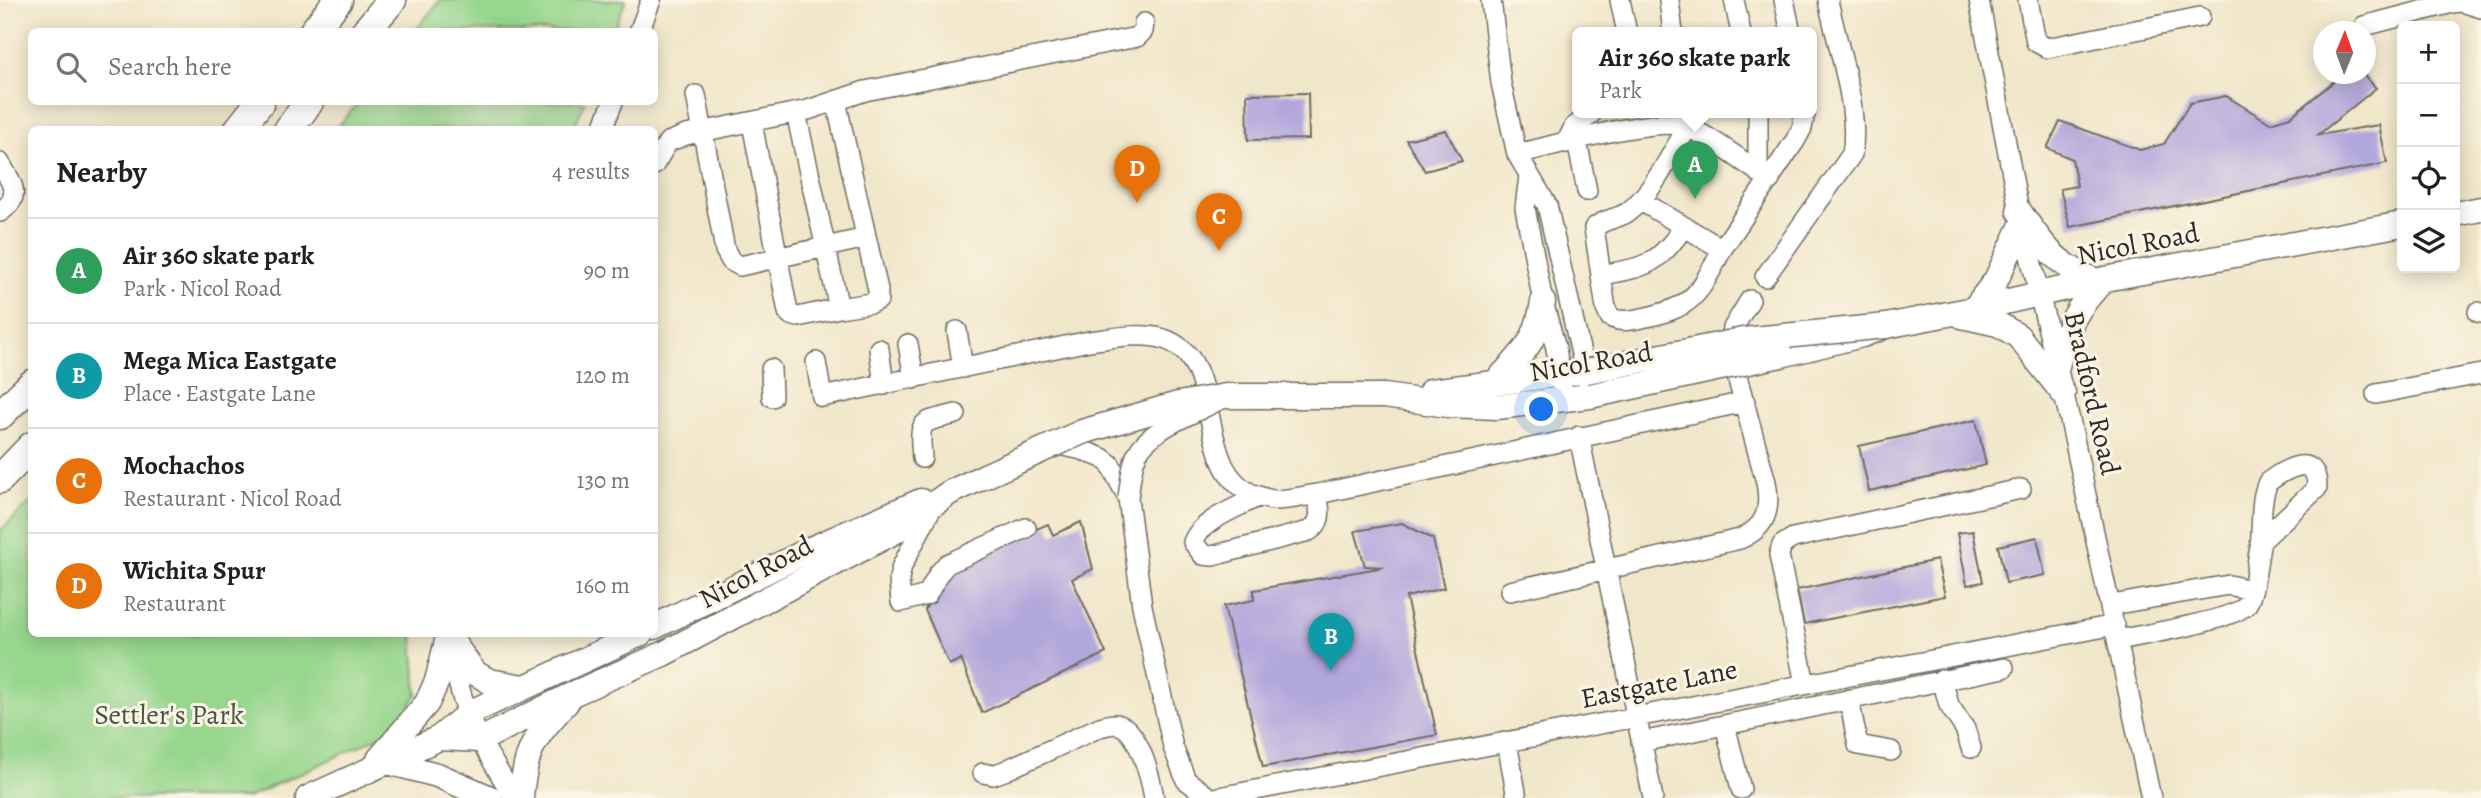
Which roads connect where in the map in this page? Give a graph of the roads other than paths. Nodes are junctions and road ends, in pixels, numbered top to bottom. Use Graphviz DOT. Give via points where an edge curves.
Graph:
graph roads {
  1 [pos="338,0"];
  2 [pos="392,0"];
  3 [pos="651,0"];
  4 [pos="1491,0"];
  5 [pos="1620,0"];
  6 [pos="1669,0"];
  7 [pos="1734,0"];
  8 [pos="1784,0"];
  9 [pos="1828,0"];
  10 [pos="2028,0"];
  11 [pos="1979,2"];
  12 [pos="2481,9"];
  13 [pos="2200,17"];
  14 [pos="1144,23"];
  15 [pos="2376,23"];
  16 [pos="1626,27"];
  17 [pos="1673,27"];
  18 [pos="1740,27"];
  19 [pos="1790,27"];
  20 [pos="316,28"];
  21 [pos="368,28"];
  22 [pos="640,28"];
  23 [pos="696,96"];
  24 [pos="836,101"];
  25 [pos="258,105"];
  26 [pos="307,105"];
  27 [pos="612,105"];
  28 [pos="796,113"];
  29 [pos="1586,118"];
  30 [pos="1758,118"];
  31 [pos="1804,118"];
  32 [pos="1645,119"];
  33 [pos="1687,120"];
  34 [pos="752,123"];
  35 [pos="241,126"];
  36 [pos="291,126"];
  37 [pos="604,126"];
  38 [pos="702,132"];
  39 [pos="1571,142"];
  40 [pos="1517,154"];
  41 [pos="658,158"];
  42 [pos="0,163"];
  43 [pos="1529,176"];
  44 [pos="1764,176"];
  45 [pos="1587,191"];
  46 [pos="1641,201"];
  47 [pos="2481,209"];
  48 [pos="0,212"];
  49 [pos="2460,213"];
  50 [pos="2020,218"];
  51 [pos="2397,225"];
  52 [pos="1683,228"];
  53 [pos="866,237"];
  54 [pos="824,247"];
  55 [pos="1721,249"];
  56 [pos="778,257"];
  57 [pos="1601,275"];
  58 [pos="1765,277"];
  59 [pos="2100,280"];
  60 [pos="2040,295"];
  61 [pos="1750,300"];
  62 [pos="1543,302"];
  63 [pos="839,308"];
  64 [pos="1962,311"];
  65 [pos="1886,326"];
  66 [pos="957,331"];
  67 [pos="908,344"];
  68 [pos="879,349"];
  69 [pos="816,362"];
  70 [pos="2057,366"];
  71 [pos="963,368"];
  72 [pos="771,369"];
  73 [pos="1587,371"];
  74 [pos="1561,374"];
  75 [pos="2481,374"];
  76 [pos="914,379"];
  77 [pos="1495,383"];
  78 [pos="884,385"];
  79 [pos="28,388"];
  80 [pos="2063,393"];
  81 [pos="2376,394"];
  82 [pos="1226,396"];
  83 [pos="1384,396"];
  84 [pos="1590,396"];
  85 [pos="772,397"];
  86 [pos="1564,399"];
  87 [pos="1745,402"];
  88 [pos="956,414"];
  89 [pos="0,415"];
  90 [pos="1578,436"];
  91 [pos="1055,444"];
  92 [pos="28,450"];
  93 [pos="922,458"];
  94 [pos="0,479"];
  95 [pos="2021,489"];
  96 [pos="1318,494"];
  97 [pos="1259,496"];
  98 [pos="1128,498"];
  99 [pos="936,503"];
  100 [pos="1026,528"];
  101 [pos="2260,542"];
  102 [pos="1605,569"];
  103 [pos="2251,590"];
  104 [pos="1510,591"];
  105 [pos="2111,605"];
  106 [pos="658,625"];
  107 [pos="2117,632"];
  108 [pos="446,637"];
  109 [pos="446,637"];
  110 [pos="447,637"];
  111 [pos="633,637"];
  112 [pos="2004,668"];
  113 [pos="1942,679"];
  114 [pos="1805,684"];
  115 [pos="524,687"];
  116 [pos="577,692"];
  117 [pos="1849,699"];
  118 [pos="469,713"];
  119 [pos="1635,717"];
  120 [pos="1725,724"];
  121 [pos="439,738"];
  122 [pos="480,740"];
  123 [pos="1507,742"];
  124 [pos="1641,742"];
  125 [pos="1971,748"];
  126 [pos="1891,751"];
  127 [pos="378,764"];
  128 [pos="983,773"];
  129 [pos="1741,789"];
  130 [pos="308,798"];
  131 [pos="490,798"];
  132 [pos="514,798"];
  133 [pos="521,798"];
  134 [pos="1154,798"];
  135 [pos="1212,798"];
  136 [pos="1517,798"];
  137 [pos="1653,798"];
  138 [pos="2151,798"];
  1 -- 20 [label="highway"];
  2 -- 21 [label="highway"];
  3 -- 22 [label="street"];
  4 -- 40 [label="street" via="1500,83"];
  5 -- 16 [label="street"];
  6 -- 17 [label="street"];
  7 -- 18 [label="street"];
  8 -- 19 [label="street"];
  9 -- 58 [label="street" via="1853,118 1852,154"];
  10 -- 13 [label="street" via="2036,42 2047,48"];
  11 -- 50 [label="street, Bradford Road"];
  12 -- 15 [label="street" via="2452,2"];
  14 -- 24 [label="street" via="1137,37 865,91"];
  23 -- 38 [label="street"];
  24 -- 28 [label="street"];
  24 -- 53 [label="street"];
  25 -- 35 [label="highway"];
  26 -- 36 [label="highway"];
  27 -- 37 [label="street"];
  28 -- 34 [label="street"];
  28 -- 54 [label="street"];
  29 -- 39 [label="street" via="1574,127"];
  30 -- 44 [label="street"];
  31 -- 44 [label="street" via="1795,141"];
  32 -- 33 [label="street" via="1676,124"];
  32 -- 39 [label="street"];
  33 -- 44 [label="street"];
  33 -- 46 [label="street"];
  34 -- 38 [label="street"];
  34 -- 56 [label="street"];
  38 -- 41 [label="street" via="668,142"];
  38 -- 56 [label="street" via="725,250 740,266"];
  39 -- 40 [label="street"];
  39 -- 45 [label="street"];
  40 -- 43 [label="street"];
  42 -- 48 [label="street" via="14,187 14,198"];
  43 -- 62 [label="street" via="1525,208"];
  43 -- 73 [label="street" via="1547,205"];
  44 -- 55 [label="street"];
  46 -- 52 [label="street"];
  46 -- 57 [label="street" via="1594,228"];
  47 -- 49 [label="main road"];
  50 -- 59 [label="main road" via="2048,252 2073,271"];
  50 -- 60 [label="street, Bradford Road"];
  50 -- 64 [label="main road" via="1996,280"];
  51 -- 59 [label="main road, Nicol Road"];
  52 -- 55 [label="street"];
  52 -- 57 [label="street" via="1653,262"];
  53 -- 54 [label="street"];
  53 -- 63 [label="street" via="878,300"];
  54 -- 56 [label="street"];
  54 -- 63 [label="street"];
  55 -- 57 [label="street" via="1696,294 1668,313 1626,321 1610,317"];
  56 -- 63 [label="street" via="791,315"];
  59 -- 60 [label="main road, Nicol Road"];
  59 -- 70 [label="main road" via="2073,317"];
  60 -- 64 [label="main road, Nicol Road"];
  60 -- 70 [label="street, Bradford Road"];
  61 -- 87 [label="street" via="1730,339"];
  62 -- 74 [label="street"];
  62 -- 77 [label="main road" via="1534,338"];
  64 -- 65 [label="main road, Nicol Road"];
  64 -- 80 [label="main road" via="2018,336"];
  65 -- 73 [label="main road, Nicol Road, bridge" via="1743,340"];
  65 -- 84 [label="main road, Nicol Road, bridge" via="1781,355"];
  66 -- 71 [label="street"];
  67 -- 76 [label="street"];
  68 -- 78 [label="street"];
  69 -- 78 [label="street" via="822,397"];
  70 -- 80 [label="street, Bradford Road"];
  71 -- 76 [label="street"];
  71 -- 97 [label="street" via="1089,341 1165,340 1184,352 1196,368 1224,466 1241,487"];
  72 -- 85 [label="street"];
  73 -- 74 [label="main road, Nicol Road"];
  73 -- 84 [label="street"];
  74 -- 77 [label="main road, Nicol Road"];
  74 -- 86 [label="street"];
  75 -- 81 [label="street"];
  76 -- 78 [label="street"];
  77 -- 83 [label="main road, Nicol Road"];
  79 -- 89 [label="highway"];
  80 -- 105 [label="street, Bradford Road"];
  82 -- 83 [label="main road, Nicol Road, bridge"];
  82 -- 91 [label="main road, Nicol Road, bridge" via="1142,413"];
  82 -- 98 [label="street, Eastgate Lane, bridge" via="1143,444 1133,466"];
  83 -- 86 [label="main road, Nicol Road" via="1497,407"];
  84 -- 86 [label="main road, Nicol Road"];
  87 -- 90 [label="street"];
  87 -- 102 [label="street" via="1769,500 1759,527 1740,539"];
  88 -- 93 [label="street" via="922,425"];
  90 -- 96 [label="street"];
  90 -- 102 [label="street"];
  91 -- 98 [label="street, bridge" via="1102,458"];
  91 -- 99 [label="main road, Nicol Road, bridge"];
  92 -- 94 [label="highway"];
  95 -- 114 [label="street" via="1793,538 1782,545 1779,555"];
  96 -- 97 [label="street" via="1274,500"];
  96 -- 97 [label="street" via="1320,519 1310,531 1212,556 1196,548 1197,532 1205,525"];
  98 -- 135 [label="street, Eastgate Lane" via="1142,606 1177,760 1186,780"];
  99 -- 100 [label="street" via="902,566 901,602 927,595 947,564"];
  99 -- 106 [label="main road, Nicol Road" via="925,500 907,506"];
  99 -- 116 [label="main road, Nicol Road" via="894,532 715,628"];
  101 -- 103 [label="street"];
  102 -- 104 [label="street"];
  102 -- 119 [label="street"];
  103 -- 105 [label="street" via="2229,584"];
  103 -- 107 [label="street, Eastgate Lane" via="2247,603 2232,615"];
  105 -- 107 [label="street, Bradford Road"];
  107 -- 114 [label="street, Eastgate Lane"];
  107 -- 138 [label="street, Bradford Road"];
  108 -- 118 [label="street"];
  109 -- 127 [label="main road" via="437,681 427,703"];
  110 -- 115 [label="main road" via="475,673 489,681"];
  111 -- 115 [label="main road"];
  112 -- 113 [label="street"];
  113 -- 117 [label="street"];
  113 -- 125 [label="street" via="1949,705"];
  114 -- 119 [label="street, Eastgate Lane"];
  115 -- 118 [label="main road"];
  116 -- 122 [label="main road, Nicol Road"];
  116 -- 133 [label="main road" via="537,737 523,768"];
  117 -- 120 [label="street"];
  117 -- 126 [label="street" via="1858,745"];
  118 -- 121 [label="main road"];
  118 -- 122 [label="street"];
  119 -- 123 [label="street, Eastgate Lane"];
  119 -- 124 [label="street"];
  120 -- 124 [label="street"];
  120 -- 129 [label="street"];
  121 -- 122 [label="main road"];
  121 -- 127 [label="main road"];
  122 -- 132 [label="street"];
  123 -- 135 [label="street, Eastgate Lane"];
  123 -- 136 [label="street"];
  124 -- 137 [label="street"];
  127 -- 130 [label="main road"];
  127 -- 131 [label="main road" via="437,775"];
  128 -- 134 [label="street" via="993,775 1100,727 1121,724 1143,757"];
}
